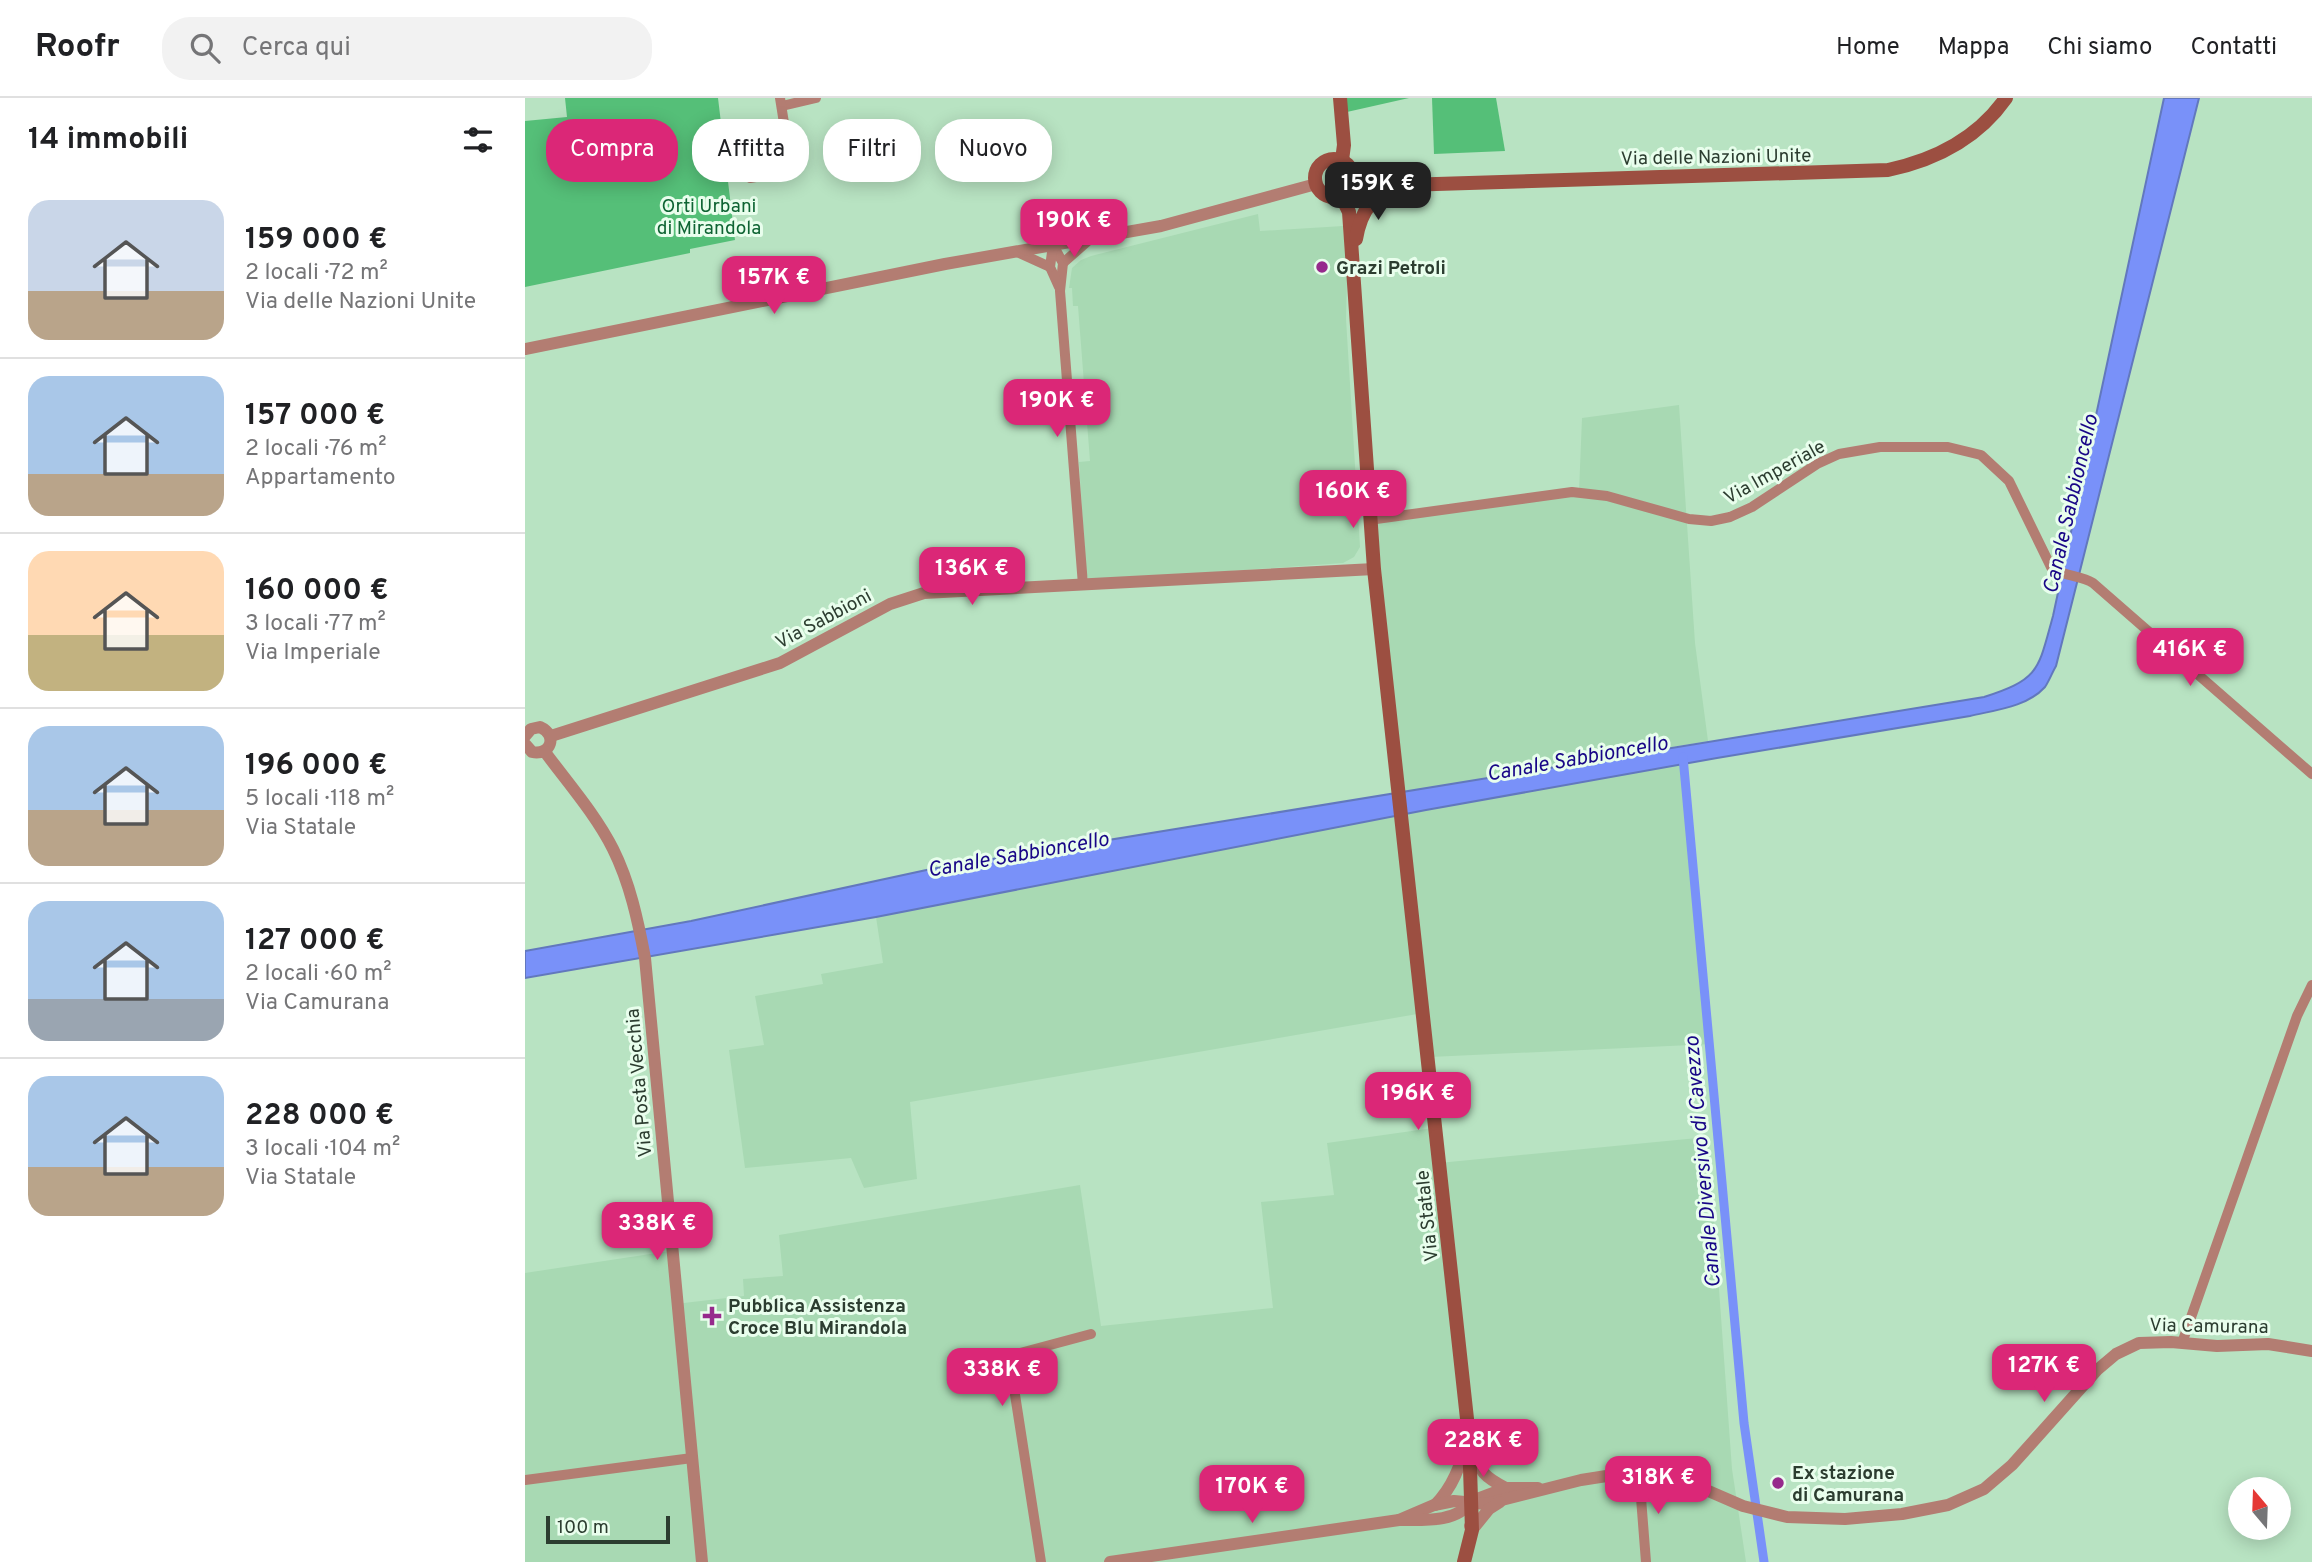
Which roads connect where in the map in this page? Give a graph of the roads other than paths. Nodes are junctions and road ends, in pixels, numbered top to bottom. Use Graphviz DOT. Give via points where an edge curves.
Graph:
graph roads {
  1 [pos="816,98"];
  2 [pos="1340,98"];
  3 [pos="2006,98"];
  4 [pos="781,102"];
  5 [pos="1342,160"];
  6 [pos="1353,177"];
  7 [pos="1316,184"];
  8 [pos="1404,185"];
  9 [pos="1341,195"];
  10 [pos="1089,239"];
  11 [pos="1053,246"];
  12 [pos="1017,252"];
  13 [pos="1063,263"];
  14 [pos="1353,266"];
  15 [pos="1050,267"];
  16 [pos="1060,291"];
  17 [pos="525,349"];
  18 [pos="1370,520"];
  19 [pos="1374,569"];
  20 [pos="1083,585"];
  21 [pos="527,728"];
  22 [pos="551,736"];
  23 [pos="525,745"];
  24 [pos="545,752"];
  25 [pos="2312,774"];
  26 [pos="2312,985"];
  27 [pos="1091,1334"];
  28 [pos="2182,1343"];
  29 [pos="2312,1351"];
  30 [pos="1469,1437"];
  31 [pos="692,1458"];
  32 [pos="1639,1472"];
  33 [pos="525,1480"];
  34 [pos="1505,1494"];
  35 [pos="1470,1501"];
  36 [pos="1434,1505"];
  37 [pos="1458,1514"];
  38 [pos="1399,1520"];
  39 [pos="1472,1530"];
  40 [pos="702,1562"];
  41 [pos="1041,1562"];
  42 [pos="1110,1562"];
  43 [pos="1464,1562"];
  44 [pos="1646,1562"];
  1 -- 4 [label="street"];
  2 -- 5 [label="main road"];
  3 -- 8 [label="main road, Via delle Nazioni Unite" via="1988,120 1955,145 1888,170"];
  5 -- 6 [label="main road"];
  5 -- 7 [label="main road" via="1319,165"];
  6 -- 8 [label="main road, Via delle Nazioni Unite"];
  6 -- 9 [label="main road" via="1350,188"];
  7 -- 9 [label="main road" via="1326,195"];
  7 -- 10 [label="street" via="1161,226"];
  8 -- 14 [label="main road, Via delle Nazioni Unite" via="1379,195 1367,206 1358,228"];
  9 -- 14 [label="main road" via="1349,212"];
  10 -- 11 [label="street"];
  10 -- 13 [label="street"];
  11 -- 12 [label="street"];
  11 -- 13 [label="street"];
  11 -- 15 [label="street"];
  12 -- 15 [label="street"];
  12 -- 17 [label="street"];
  13 -- 16 [label="street"];
  14 -- 18 [label="main road, Via Statale"];
  15 -- 16 [label="street"];
  16 -- 20 [label="street"];
  18 -- 19 [label="main road, Via Statale"];
  18 -- 25 [label="street, Via Imperiale" via="1571,492 1711,521 1752,507 1839,454 1880,447 1948,447 1981,456 2009,481 2047,561 2059,573 2085,578"];
  19 -- 20 [label="street, Via Sabbioni"];
  19 -- 30 [label="main road, Via Statale"];
  20 -- 22 [label="street, Via Sabbioni" via="913,596 780,663"];
  21 -- 22 [label="street" via="540,727"];
  22 -- 24 [label="street"];
  23 -- 24 [label="street" via="536,754"];
  24 -- 31 [label="street, Via Posta Vecchia" via="612,847 639,926"];
  26 -- 28 [label="street" via="2297,1016"];
  27 -- 41 [label="street" via="1009,1356"];
  28 -- 29 [label="street, Via Camurana" via="2268,1344"];
  28 -- 32 [label="street, Via Camurana" via="2139,1343 2116,1353 2012,1465 1984,1489 1948,1504 1845,1519 1774,1515 1683,1480"];
  30 -- 34 [label="street" via="1478,1466"];
  30 -- 35 [label="main road, Via Statale"];
  30 -- 36 [label="street" via="1455,1478"];
  31 -- 33 [label="street"];
  31 -- 40 [label="street, Via Posta Vecchia"];
  32 -- 34 [label="street, Via Camurana"];
  32 -- 44 [label="street"];
  34 -- 35 [label="street, Via Camurana" via="1486,1504"];
  34 -- 39 [label="street"];
  35 -- 36 [label="street, Via Camurana"];
  35 -- 37 [label="street"];
  35 -- 39 [label="main road, Via Statale"];
  36 -- 38 [label="street"];
  37 -- 38 [label="street"];
  37 -- 39 [label="street"];
  38 -- 42 [label="street"];
  39 -- 43 [label="main road, Via Statale"];
}
